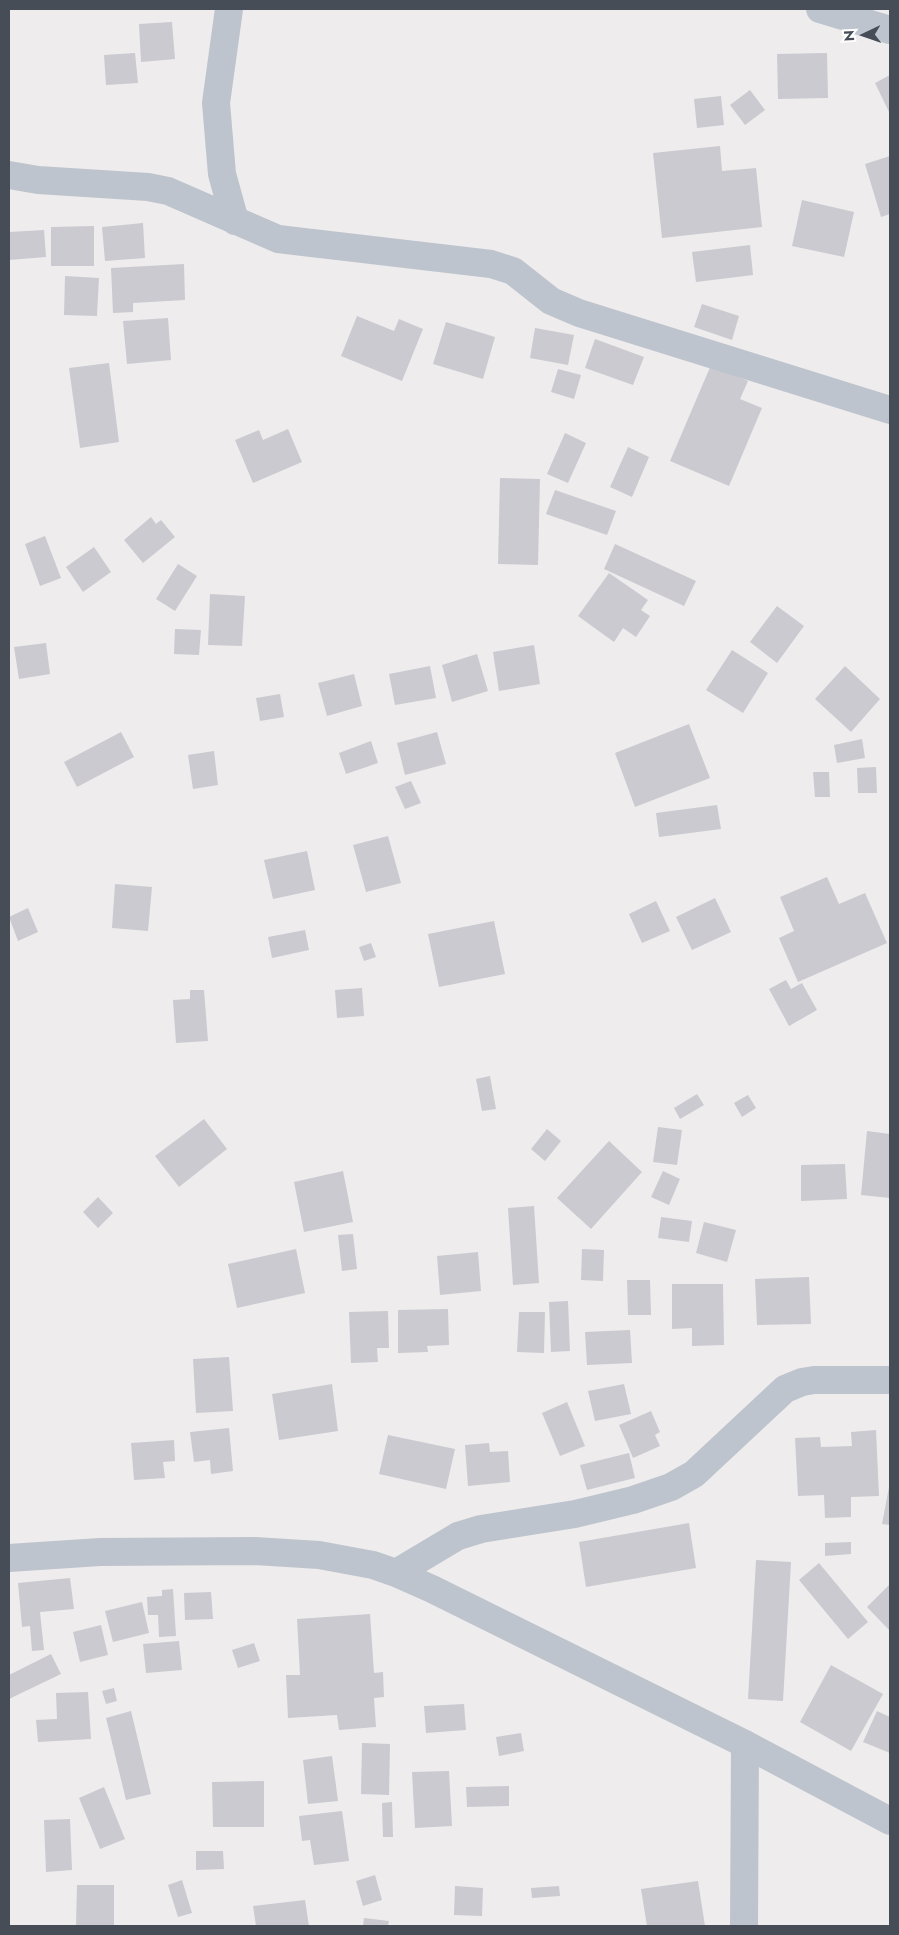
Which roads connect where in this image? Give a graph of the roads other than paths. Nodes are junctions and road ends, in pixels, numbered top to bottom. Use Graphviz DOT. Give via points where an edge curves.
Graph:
graph roads {
  1 [pos="230,9"];
  2 [pos="820,9"];
  3 [pos="890,30"];
  4 [pos="9,175"];
  5 [pos="235,221"];
  6 [pos="890,410"];
  7 [pos="890,1380"];
  8 [pos="9,1558"];
  9 [pos="396,1572"];
  10 [pos="745,1744"];
  11 [pos="890,1821"];
  12 [pos="744,1926"];
  1 -- 5 [label="street" via="216,103 222,174"];
  2 -- 3 [label="street"];
  4 -- 5 [label="street" via="168,191"];
  5 -- 6 [label="street" via="278,239 491,264 512,271 551,301 579,313"];
  7 -- 9 [label="street" via="802,1382 786,1389 694,1474 670,1487 634,1500 576,1514 458,1536"];
  8 -- 9 [label="street" via="100,1552 255,1550 318,1554"];
  9 -- 10 [label="street"];
  10 -- 11 [label="street"];
  10 -- 12 [label="street"];
}
